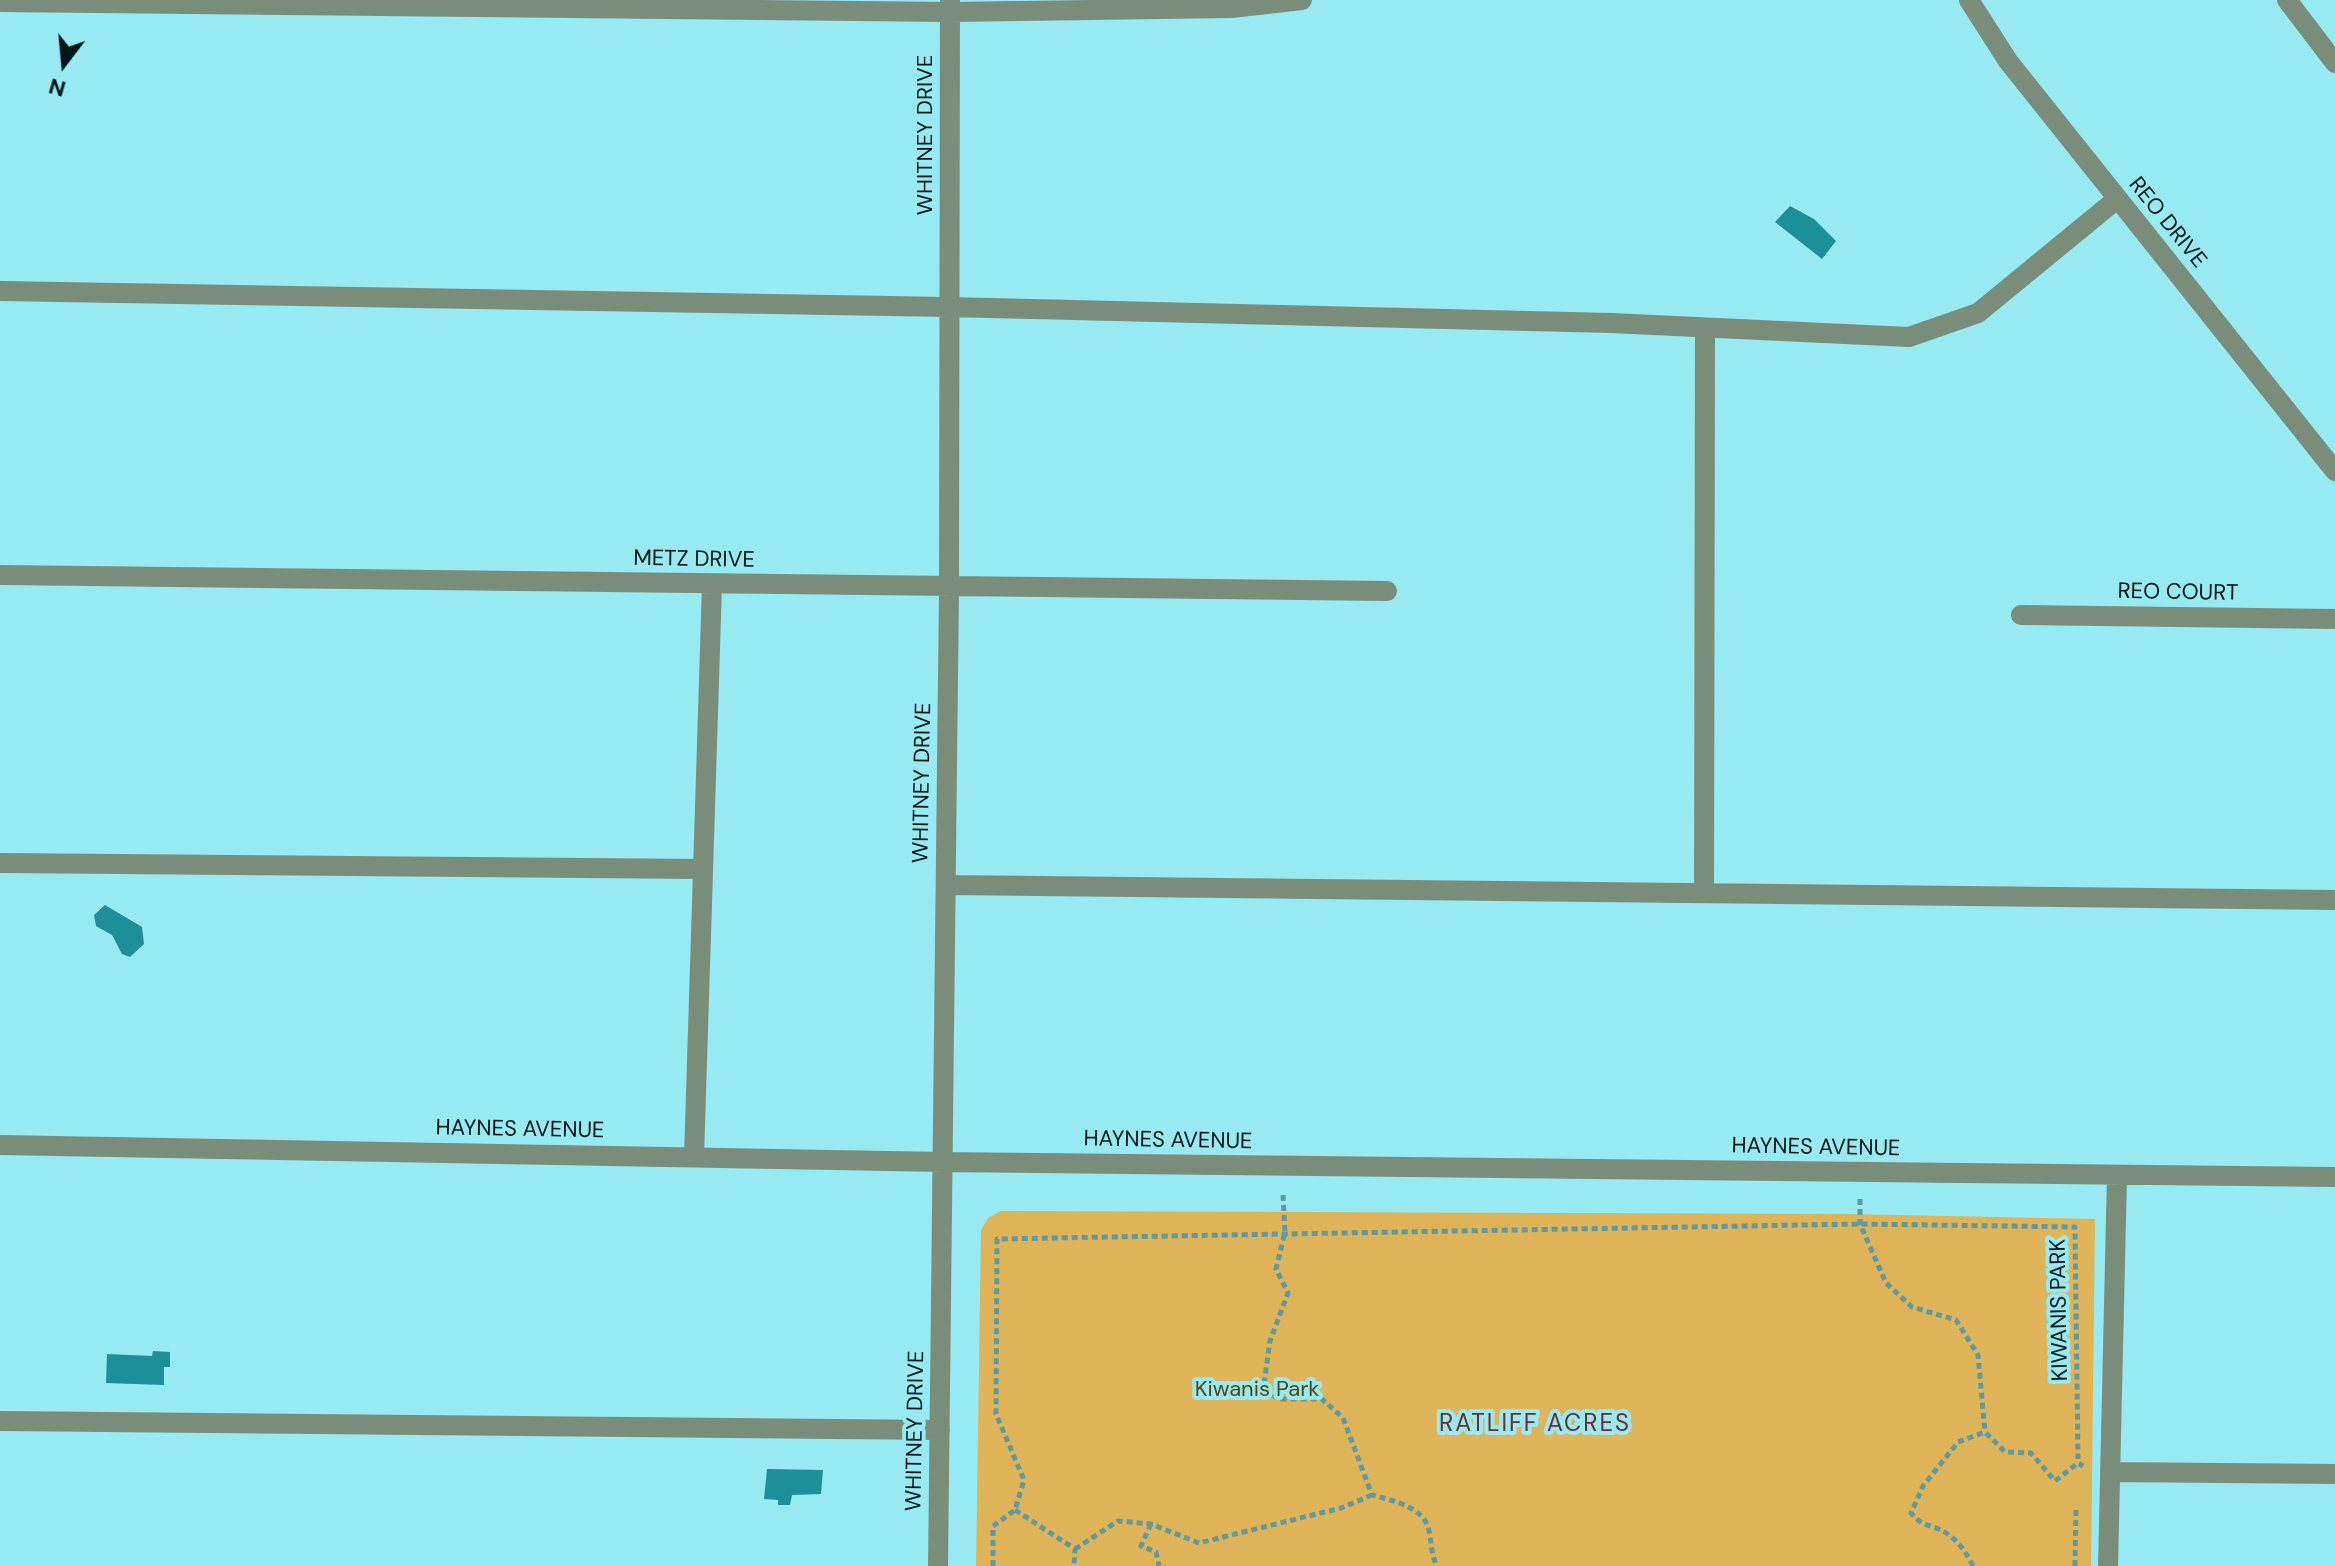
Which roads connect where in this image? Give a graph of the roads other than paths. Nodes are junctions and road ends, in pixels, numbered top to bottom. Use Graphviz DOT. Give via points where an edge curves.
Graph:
graph roads {
  1 [pos="1302,0"];
  2 [pos="1969,0"];
  3 [pos="2287,0"];
  4 [pos="0,2"];
  5 [pos="950,6"];
  6 [pos="2334,60"];
  7 [pos="2117,199"];
  8 [pos="0,291"];
  9 [pos="949,307"];
  10 [pos="1705,328"];
  11 [pos="2335,471"];
  12 [pos="0,575"];
  13 [pos="712,585"];
  14 [pos="949,588"];
  15 [pos="1387,591"];
  16 [pos="2021,615"];
  17 [pos="2335,619"];
  18 [pos="0,863"];
  19 [pos="703,869"];
  20 [pos="946,885"];
  21 [pos="1704,893"];
  22 [pos="2335,900"];
  23 [pos="0,1145"];
  24 [pos="694,1157"];
  25 [pos="943,1162"];
  26 [pos="2117,1175"];
  27 [pos="2335,1177"];
  28 [pos="0,1421"];
  29 [pos="940,1430"];
  30 [pos="2110,1472"];
  31 [pos="2335,1474"];
  32 [pos="938,1566"];
  33 [pos="2108,1566"];
  1 -- 5 [label="street" via="1231,8"];
  2 -- 7 [label="street, REO DRIVE" via="2008,61"];
  3 -- 6 [label="street"];
  4 -- 5 [label="street"];
  5 -- 9 [label="street, WHITNEY DRIVE"];
  7 -- 10 [label="street" via="1978,313 1909,337"];
  7 -- 11 [label="street, REO DRIVE"];
  8 -- 9 [label="street"];
  9 -- 10 [label="street"];
  9 -- 14 [label="street, WHITNEY DRIVE"];
  10 -- 21 [label="street"];
  12 -- 13 [label="street, METZ DRIVE"];
  13 -- 14 [label="street, METZ DRIVE"];
  13 -- 19 [label="street"];
  14 -- 15 [label="street, METZ DRIVE"];
  14 -- 20 [label="street, WHITNEY DRIVE"];
  16 -- 17 [label="street, REO COURT"];
  18 -- 19 [label="street"];
  19 -- 24 [label="street"];
  20 -- 21 [label="street"];
  20 -- 25 [label="street, WHITNEY DRIVE"];
  21 -- 22 [label="street"];
  23 -- 24 [label="street, HAYNES AVENUE"];
  24 -- 25 [label="street, HAYNES AVENUE"];
  25 -- 26 [label="street, HAYNES AVENUE"];
  25 -- 29 [label="street, WHITNEY DRIVE"];
  26 -- 27 [label="street, HAYNES AVENUE"];
  26 -- 30 [label="street"];
  28 -- 29 [label="street"];
  29 -- 32 [label="street, WHITNEY DRIVE"];
  30 -- 31 [label="street"];
  30 -- 33 [label="street"];
}
